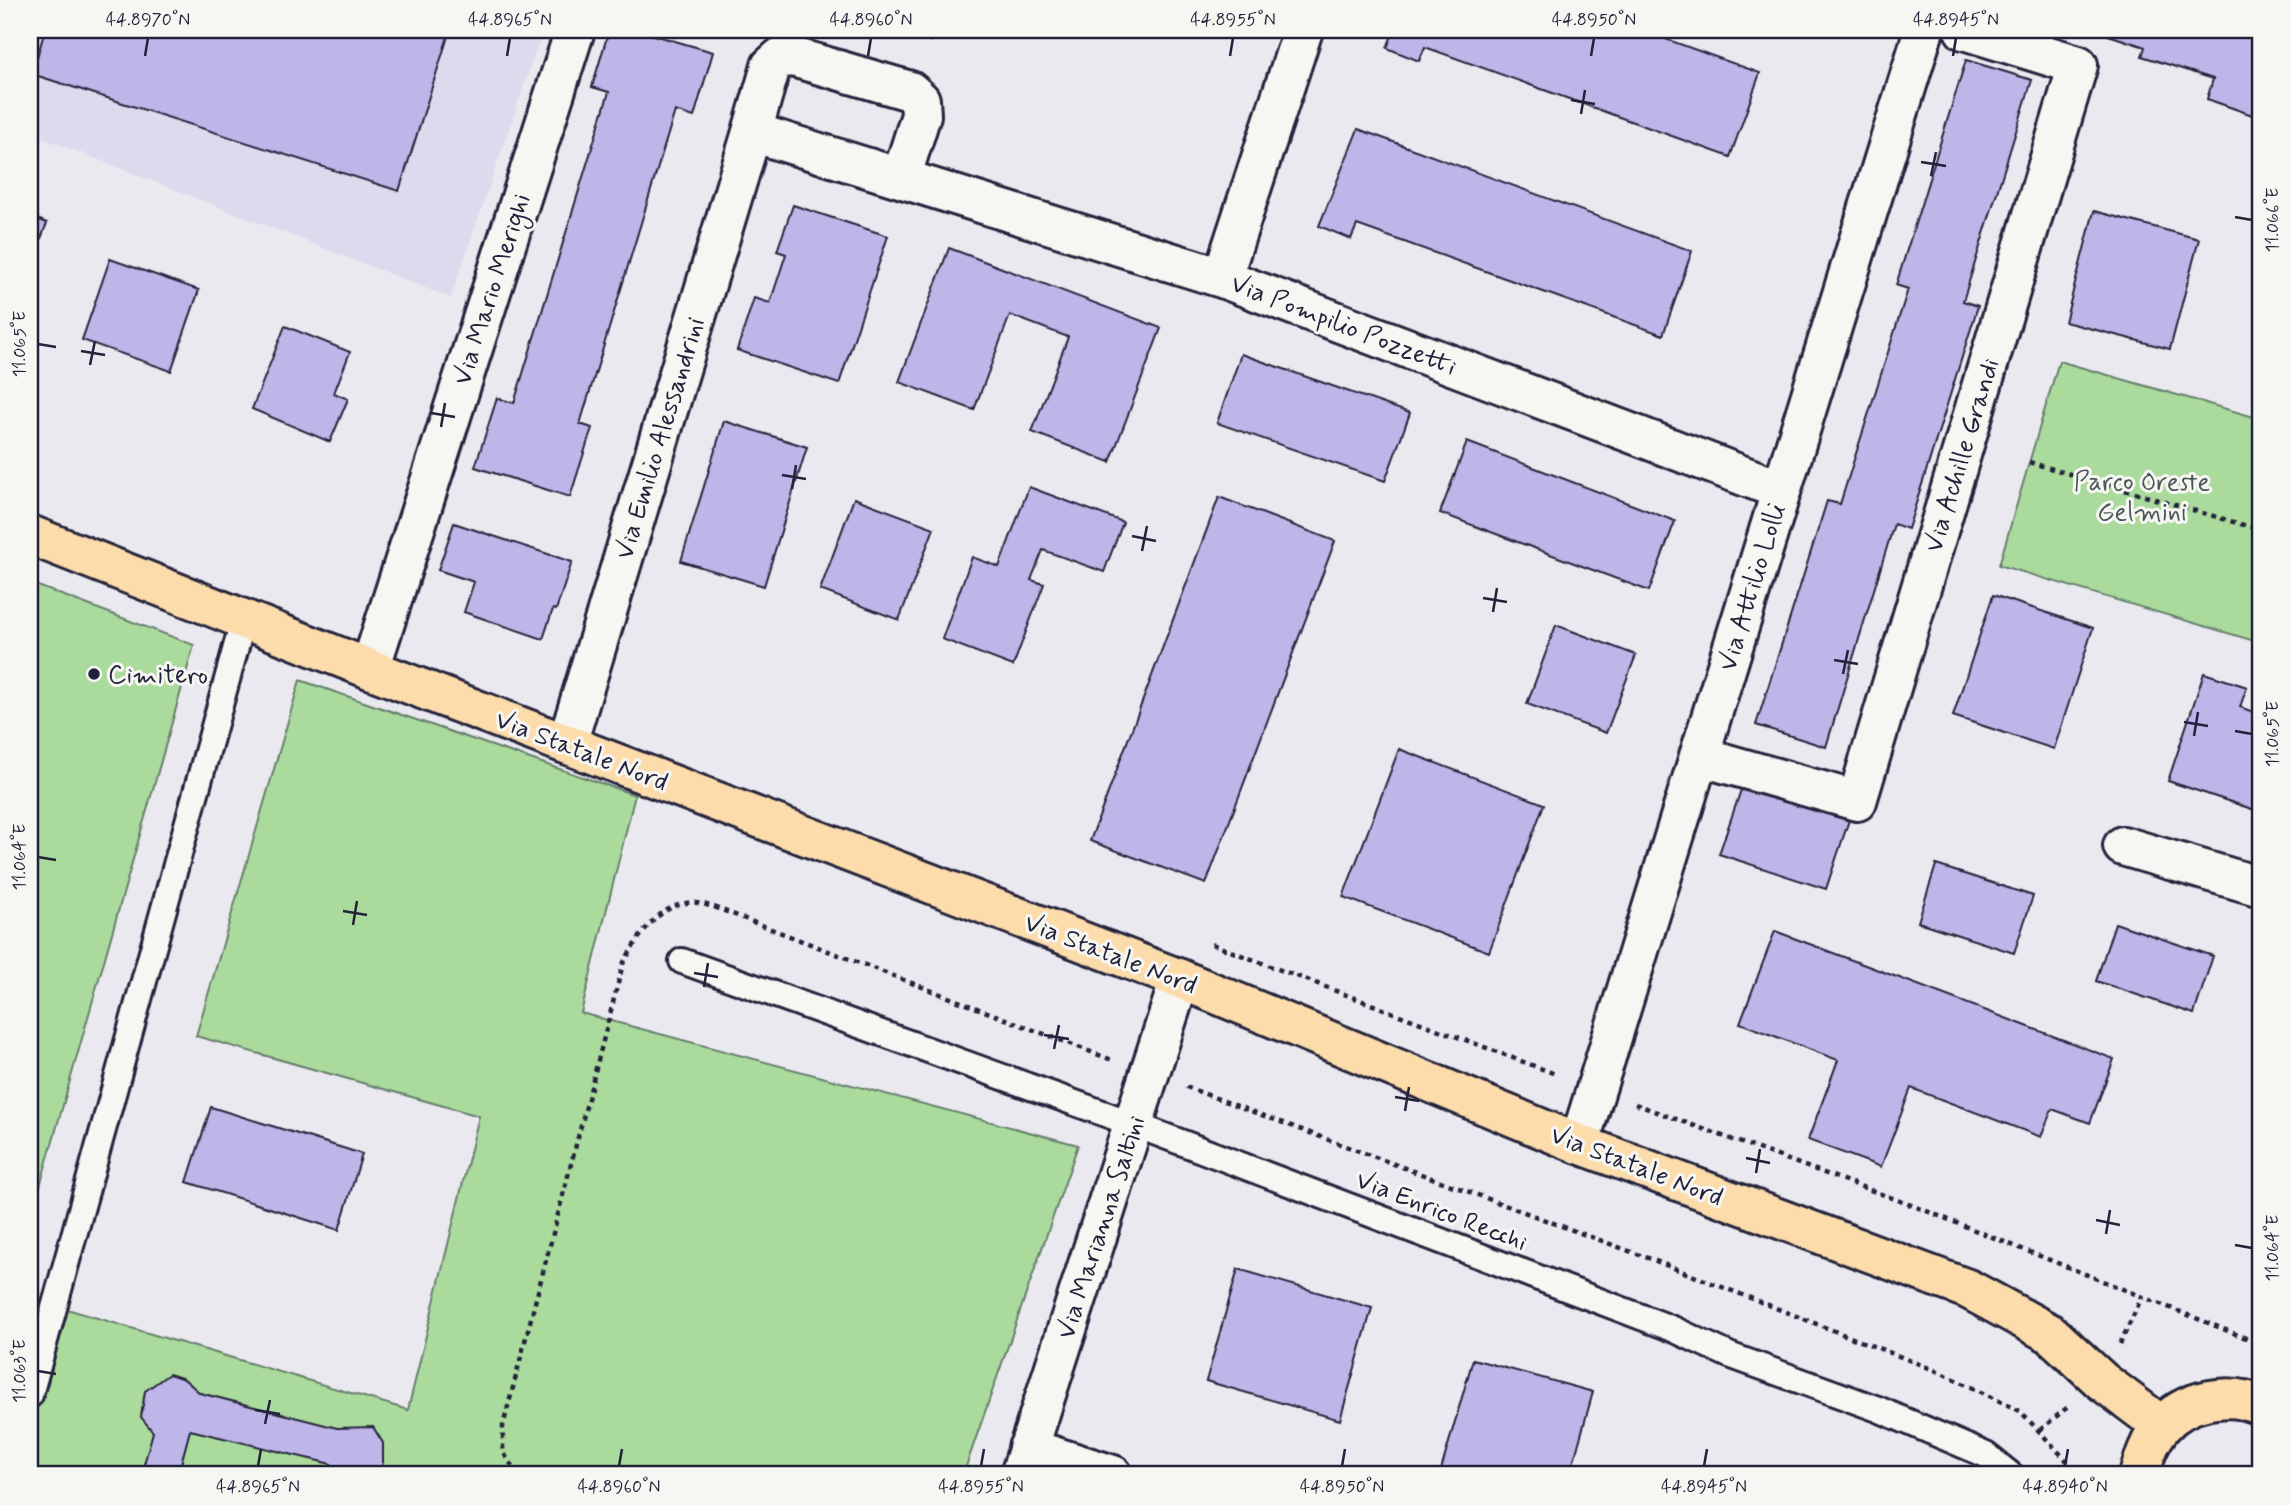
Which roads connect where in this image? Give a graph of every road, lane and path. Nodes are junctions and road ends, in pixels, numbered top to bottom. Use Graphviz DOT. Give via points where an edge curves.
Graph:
graph roads {
  1 [pos="575,30"];
  2 [pos="1303,30"];
  3 [pos="1924,30"];
  4 [pos="1964,30"];
  5 [pos="752,132"];
  6 [pos="901,178"];
  7 [pos="1222,278"];
  8 [pos="2029,462"];
  9 [pos="1781,491"];
  10 [pos="2261,530"];
  11 [pos="30,535"];
  12 [pos="244,618"];
  13 [pos="370,669"];
  14 [pos="567,744"];
  15 [pos="1699,755"];
  16 [pos="2123,846"];
  17 [pos="2261,887"];
  18 [pos="682,961"];
  19 [pos="1180,979"];
  20 [pos="1133,1124"];
  21 [pos="1579,1144"];
  22 [pos="2142,1297"];
  23 [pos="2261,1344"];
  24 [pos="30,1395"];
  25 [pos="2261,1406"];
  26 [pos="2162,1426"];
  27 [pos="1024,1461"];
  28 [pos="1113,1475"];
  29 [pos="2011,1475"];
  30 [pos="2139,1475"];
  1 -- 13 [label="street, Via Mario Merighi"];
  2 -- 7 [label="street"];
  3 -- 9 [label="street, Via Attilio Lolli"];
  4 -- 15 [label="street, Via Achille Grandi" via="2078,65 1857,801"];
  5 -- 6 [label="street"];
  5 -- 6 [label="street, Via Emilio Alessandrini" via="771,66 780,58 793,57 910,91 920,100 920,115"];
  5 -- 14 [label="street, Via Emilio Alessandrini"];
  6 -- 7 [label="street, Via Pompilio Pozzetti"];
  7 -- 9 [label="street, Via Pompilio Pozzetti"];
  8 -- 10 [label="path"];
  9 -- 15 [label="street, Via Attilio Lolli"];
  11 -- 12 [label="main road, Via Statale Nord"];
  12 -- 13 [label="main road, Via Statale Nord"];
  12 -- 24 [label="lane"];
  13 -- 14 [label="main road, Via Statale Nord"];
  14 -- 19 [label="main road, Via Statale Nord"];
  15 -- 21 [label="street, Via Attilio Lolli"];
  16 -- 17 [label="street"];
  18 -- 20 [label="lane, Via Enrico Recchi"];
  19 -- 20 [label="street, Via Marianna Saltini"];
  19 -- 21 [label="main road, Via Statale Nord"];
  20 -- 27 [label="street, Via Marianna Saltini"];
  20 -- 29 [label="lane, Via Enrico Recchi" via="1878,1409 1986,1455"];
  21 -- 26 [label="main road, Via Statale Nord" via="1968,1289 2051,1334 2102,1381"];
  22 -- 23 [label="path"];
  25 -- 26 [label="main road" via="2230,1398 2205,1401 2182,1410"];
  26 -- 30 [label="main road" via="2146,1450"];
  27 -- 28 [label="street"];
}
